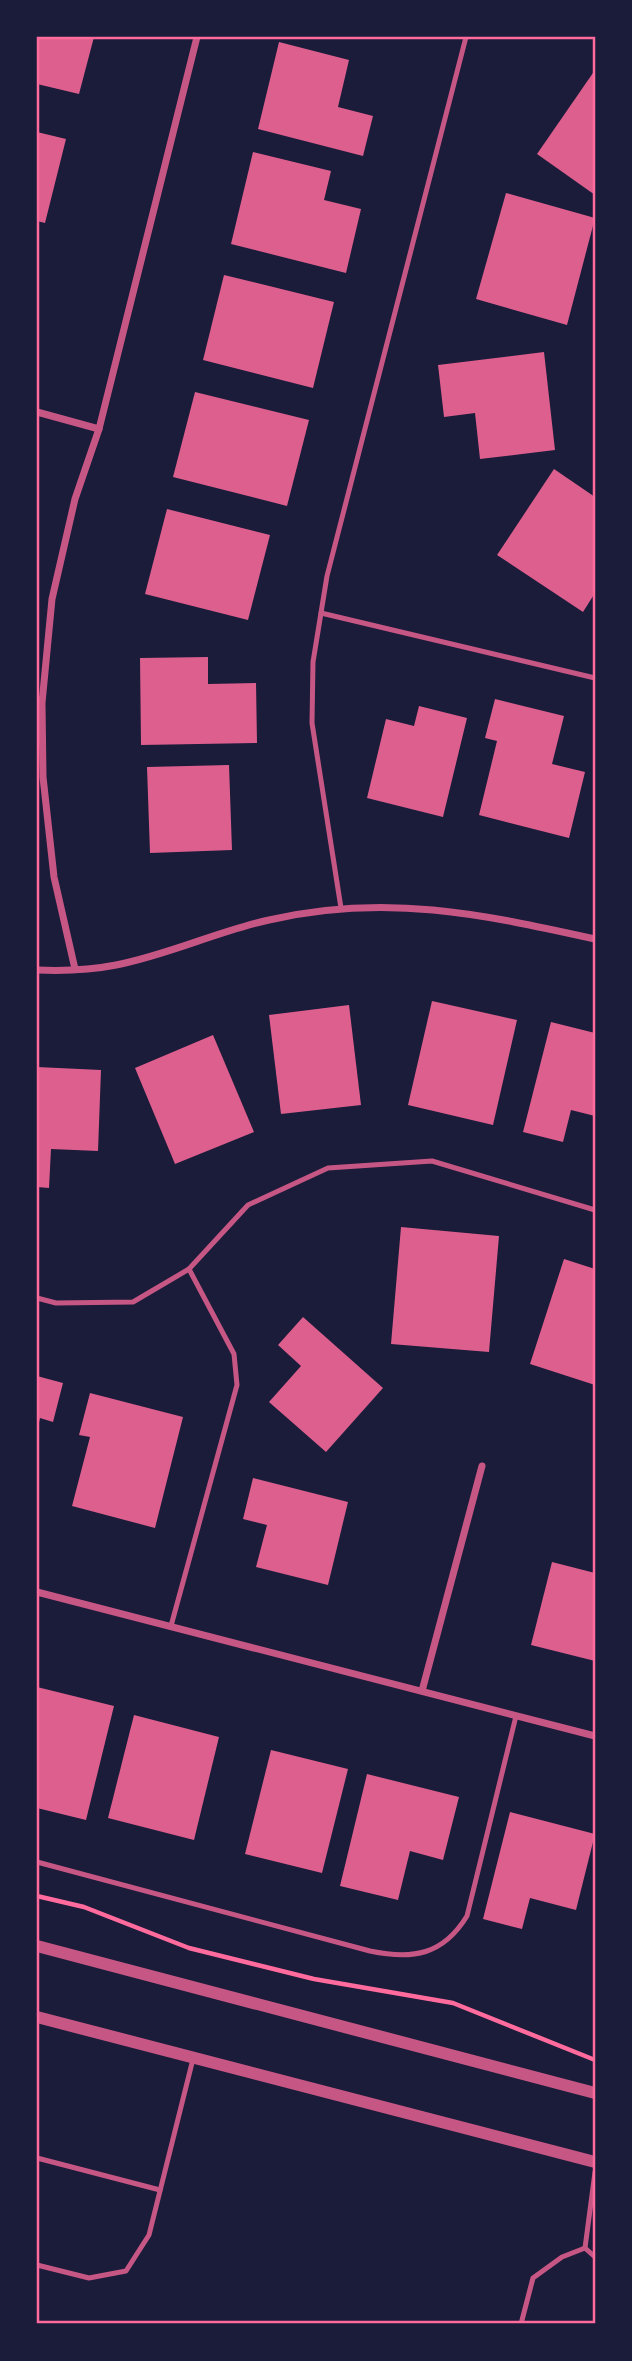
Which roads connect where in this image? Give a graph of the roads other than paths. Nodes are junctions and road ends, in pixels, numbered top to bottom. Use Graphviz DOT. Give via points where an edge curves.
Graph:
graph roads {
  1 [pos="197,37"];
  2 [pos="466,37"];
  3 [pos="37,412"];
  4 [pos="99,429"];
  5 [pos="321,614"];
  6 [pos="595,678"];
  7 [pos="40,722"];
  8 [pos="341,908"];
  9 [pos="595,939"];
  10 [pos="75,969"];
  11 [pos="37,971"];
  12 [pos="595,1210"];
  13 [pos="190,1269"];
  14 [pos="37,1298"];
  15 [pos="482,1466"];
  16 [pos="37,1592"];
  17 [pos="171,1626"];
  18 [pos="422,1691"];
  19 [pos="516,1716"];
  20 [pos="595,1736"];
  21 [pos="37,1862"];
  22 [pos="37,1946"];
  23 [pos="37,2017"];
  24 [pos="193,2057"];
  25 [pos="595,2093"];
  26 [pos="37,2158"];
  27 [pos="595,2162"];
  28 [pos="595,2172"];
  29 [pos="160,2190"];
  30 [pos="585,2248"];
  31 [pos="595,2257"];
  32 [pos="37,2265"];
  33 [pos="521,2324"];
  1 -- 4 [label="street"];
  2 -- 5 [label="lane"];
  3 -- 4 [label="street"];
  4 -- 7 [label="street" via="75,499 52,599"];
  5 -- 6 [label="lane"];
  5 -- 8 [label="lane" via="313,662 312,723"];
  7 -- 10 [label="street" via="54,877"];
  8 -- 9 [label="street" via="425,908"];
  8 -- 10 [label="street" via="269,920 116,965"];
  10 -- 11 [label="street"];
  12 -- 13 [label="lane" via="432,1161 328,1168 248,1205"];
  13 -- 14 [label="lane" via="133,1302 56,1303"];
  13 -- 17 [label="lane" via="234,1354 237,1385"];
  15 -- 18 [label="street"];
  16 -- 17 [label="street"];
  17 -- 18 [label="street"];
  18 -- 19 [label="street"];
  19 -- 20 [label="street"];
  19 -- 21 [label="lane" via="467,1916 455,1936 439,1947 394,1956 370,1951"];
  22 -- 25 [label="street"];
  23 -- 24 [label="street"];
  24 -- 27 [label="street"];
  24 -- 29 [label="lane"];
  26 -- 29 [label="lane"];
  28 -- 30 [label="lane"];
  29 -- 32 [label="lane" via="149,2235 126,2271 89,2278"];
  30 -- 31 [label="lane"];
  30 -- 33 [label="lane" via="562,2257 533,2278"];
}
